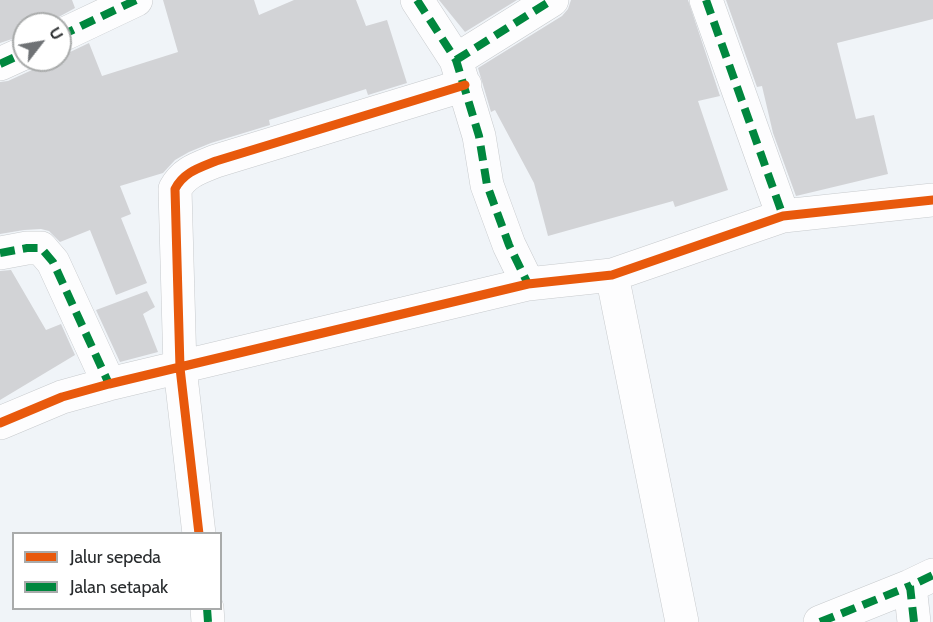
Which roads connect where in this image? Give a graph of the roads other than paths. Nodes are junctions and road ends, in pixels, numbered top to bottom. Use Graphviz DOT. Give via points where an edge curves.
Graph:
graph roads {
  1 [pos="417,0"];
  2 [pos="552,0"];
  3 [pos="706,0"];
  4 [pos="132,1"];
  5 [pos="72,30"];
  6 [pos="460,73"];
  7 [pos="933,200"];
  8 [pos="783,216"];
  9 [pos="0,253"];
  10 [pos="612,275"];
  11 [pos="528,284"];
  12 [pos="180,368"];
  13 [pos="109,384"];
  14 [pos="0,423"];
  15 [pos="198,532"];
  16 [pos="921,581"];
  17 [pos="682,622"];
  18 [pos="820,622"];
  19 [pos="914,622"];
  1 -- 6 [label="street"];
  2 -- 6 [label="street"];
  3 -- 8 [label="street"];
  4 -- 5 [label="street"];
  6 -- 11 [label="street" via="479,136 487,185"];
  6 -- 12 [label="street" via="216,161 180,179 175,189"];
  7 -- 8 [label="street"];
  8 -- 10 [label="street"];
  9 -- 13 [label="street" via="42,248 53,262"];
  10 -- 11 [label="street"];
  10 -- 17 [label="street"];
  11 -- 12 [label="street"];
  12 -- 13 [label="street"];
  12 -- 15 [label="street"];
  13 -- 14 [label="street" via="62,397"];
  16 -- 18 [label="street"];
  16 -- 19 [label="street"];
}
